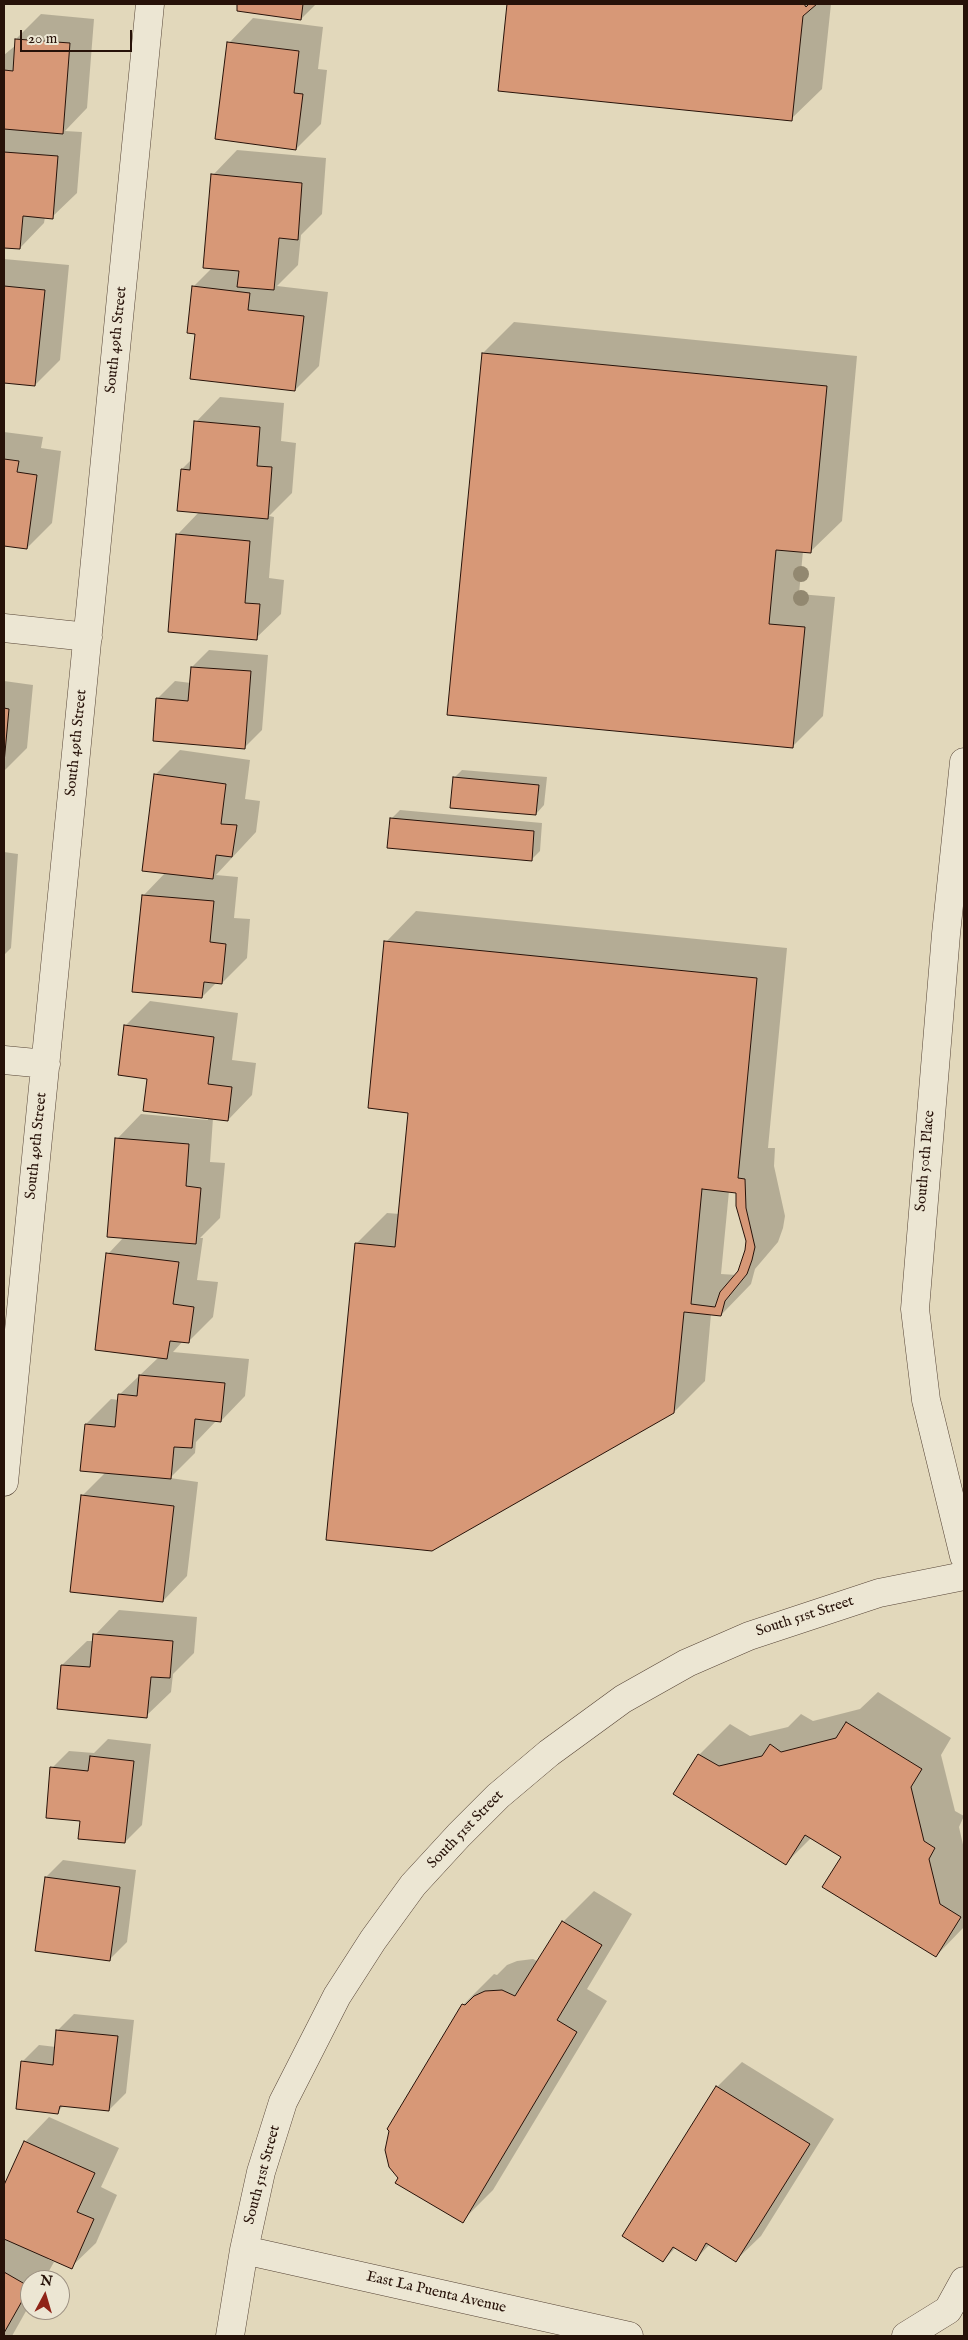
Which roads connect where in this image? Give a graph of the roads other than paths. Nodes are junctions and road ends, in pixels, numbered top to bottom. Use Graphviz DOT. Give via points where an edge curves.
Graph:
graph roads {
  1 [pos="150,4"];
  2 [pos="4,628"];
  3 [pos="88,637"];
  4 [pos="964,762"];
  5 [pos="4,1060"];
  6 [pos="46,1064"];
  7 [pos="4,1482"];
  8 [pos="964,1556"];
  9 [pos="964,1576"];
  10 [pos="244,2250"];
  11 [pos="964,2281"];
  12 [pos="230,2336"];
  13 [pos="629,2336"];
  14 [pos="906,2336"];
  1 -- 3 [label="street, South 49th Street"];
  2 -- 3 [label="street"];
  3 -- 6 [label="street, South 49th Street"];
  4 -- 8 [label="street, South 50th Place" via="914,1309 926,1400"];
  5 -- 6 [label="street"];
  6 -- 7 [label="street, South 49th Street"];
  9 -- 10 [label="street, South 51st Street" via="880,1593 749,1636 687,1663 623,1699 549,1753 498,1796 414,1885 337,1996 283,2102 261,2172"];
  10 -- 12 [label="street, South 51st Street"];
  10 -- 13 [label="street, East La Puenta Avenue"];
  11 -- 14 [label="street" via="948,2310"];
}
